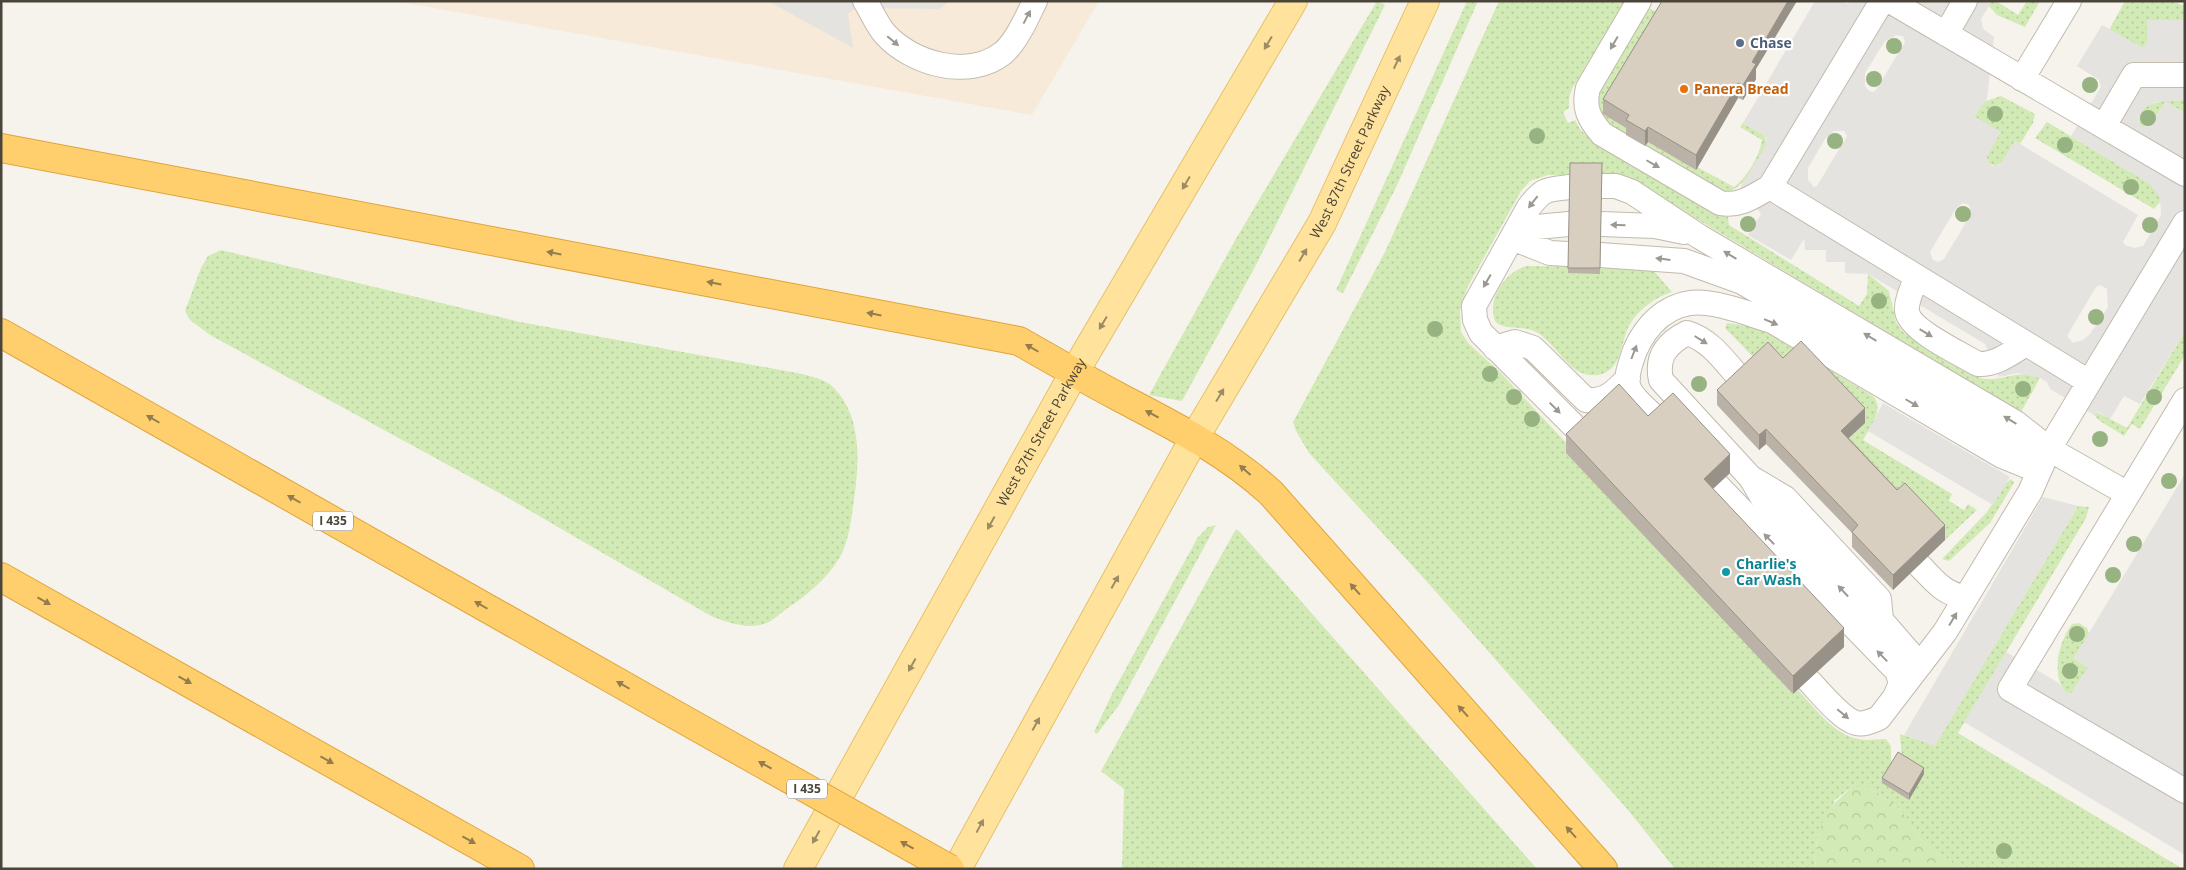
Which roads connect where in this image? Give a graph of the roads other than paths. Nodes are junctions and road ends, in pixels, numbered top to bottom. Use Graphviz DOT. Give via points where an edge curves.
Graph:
graph roads {
  1 [pos="865,1"];
  2 [pos="1035,1"];
  3 [pos="1293,1"];
  4 [pos="1425,1"];
  5 [pos="1639,1"];
  6 [pos="1882,1"];
  7 [pos="1890,1"];
  8 [pos="1966,1"];
  9 [pos="2069,1"];
  10 [pos="1946,34"];
  11 [pos="2185,75"];
  12 [pos="2022,79"];
  13 [pos="2104,126"];
  14 [pos="1,148"];
  15 [pos="2185,174"];
  16 [pos="1602,186"];
  17 [pos="1569,187"];
  18 [pos="1770,187"];
  19 [pos="2185,223"];
  20 [pos="1569,224"];
  21 [pos="1601,224"];
  22 [pos="1700,237"];
  23 [pos="1512,238"];
  24 [pos="1568,254"];
  25 [pos="1600,255"];
  26 [pos="1917,277"];
  27 [pos="1,333"];
  28 [pos="2026,344"];
  29 [pos="1495,348"];
  30 [pos="1074,373"];
  31 [pos="1628,378"];
  32 [pos="1742,381"];
  33 [pos="2089,382"];
  34 [pos="2185,400"];
  35 [pos="1660,422"];
  36 [pos="1584,436"];
  37 [pos="1195,437"];
  38 [pos="2049,449"];
  39 [pos="2039,471"];
  40 [pos="1717,485"];
  41 [pos="2128,494"];
  42 [pos="1919,564"];
  43 [pos="1,577"];
  44 [pos="1966,597"];
  45 [pos="1920,665"];
  46 [pos="1808,680"];
  47 [pos="1895,697"];
  48 [pos="2185,792"];
  49 [pos="520,869"];
  50 [pos="798,869"];
  51 [pos="950,869"];
  52 [pos="957,869"];
  53 [pos="1603,869"];
  1 -- 2 [label="lane, one-way" via="884,33 896,44 945,66 967,67 985,64 1004,52"];
  3 -- 30 [label="main road, West 87th Street Parkway, one-way"];
  37 -- 4 [label="main road, West 87th Street Parkway, one-way" via="1322,223"];
  5 -- 18 [label="lane, one-way" via="1588,88 1585,100 1592,122 1602,134 1720,203 1731,206"];
  6 -- 18 [label="lane"];
  7 -- 10 [label="lane"];
  8 -- 10 [label="lane"];
  9 -- 12 [label="lane"];
  10 -- 12 [label="lane"];
  11 -- 13 [label="lane" via="2134,75"];
  12 -- 13 [label="lane"];
  13 -- 15 [label="lane"];
  30 -- 14 [label="highway, one-way" via="1019,341"];
  16 -- 22 [label="lane" via="1626,189"];
  17 -- 23 [label="lane, one-way" via="1541,192"];
  18 -- 26 [label="lane"];
  19 -- 33 [label="lane"];
  20 -- 23 [label="lane" via="1536,226"];
  22 -- 21 [label="lane, one-way" via="1656,226"];
  38 -- 22 [label="lane, one-way" via="2016,423"];
  23 -- 24 [label="lane" via="1550,253"];
  23 -- 29 [label="lane, one-way" via="1474,306 1480,333"];
  38 -- 25 [label="lane, one-way" via="2008,439 1742,282 1684,261"];
  26 -- 28 [label="lane"];
  26 -- 28 [label="lane, one-way" via="1907,304 1910,319 1917,327 1978,364 1996,361"];
  51 -- 27 [label="highway, I 435, one-way, bridge"];
  28 -- 33 [label="lane"];
  29 -- 31 [label="lane" via="1514,342 1534,348 1586,400 1596,401 1612,395"];
  29 -- 36 [label="lane, one-way"];
  37 -- 30 [label="highway, one-way"];
  30 -- 50 [label="main road, West 87th Street Parkway, one-way"];
  31 -- 35 [label="lane" via="1631,392"];
  31 -- 39 [label="lane, one-way" via="1642,335 1666,311 1690,303 1737,310 1787,329 2002,456"];
  45 -- 32 [label="lane, one-way" via="1881,620 1879,600 1785,498 1751,478 1661,380 1658,369 1664,350 1687,333 1709,345"];
  33 -- 38 [label="lane"];
  34 -- 41 [label="lane"];
  52 -- 37 [label="main road, West 87th Street Parkway, one-way"];
  53 -- 37 [label="highway, one-way" via="1270,493 1238,464"];
  38 -- 39 [label="lane"];
  38 -- 41 [label="lane"];
  39 -- 44 [label="lane" via="2030,492"];
  47 -- 40 [label="lane, one-way" via="1901,683 1896,671"];
  41 -- 48 [label="lane" via="2010,688"];
  42 -- 44 [label="lane" via="1945,591 1953,596"];
  43 -- 49 [label="highway, one-way"];
  45 -- 44 [label="lane, one-way"];
  45 -- 47 [label="lane"];
  46 -- 47 [label="lane, one-way" via="1856,723 1879,718"];
}
